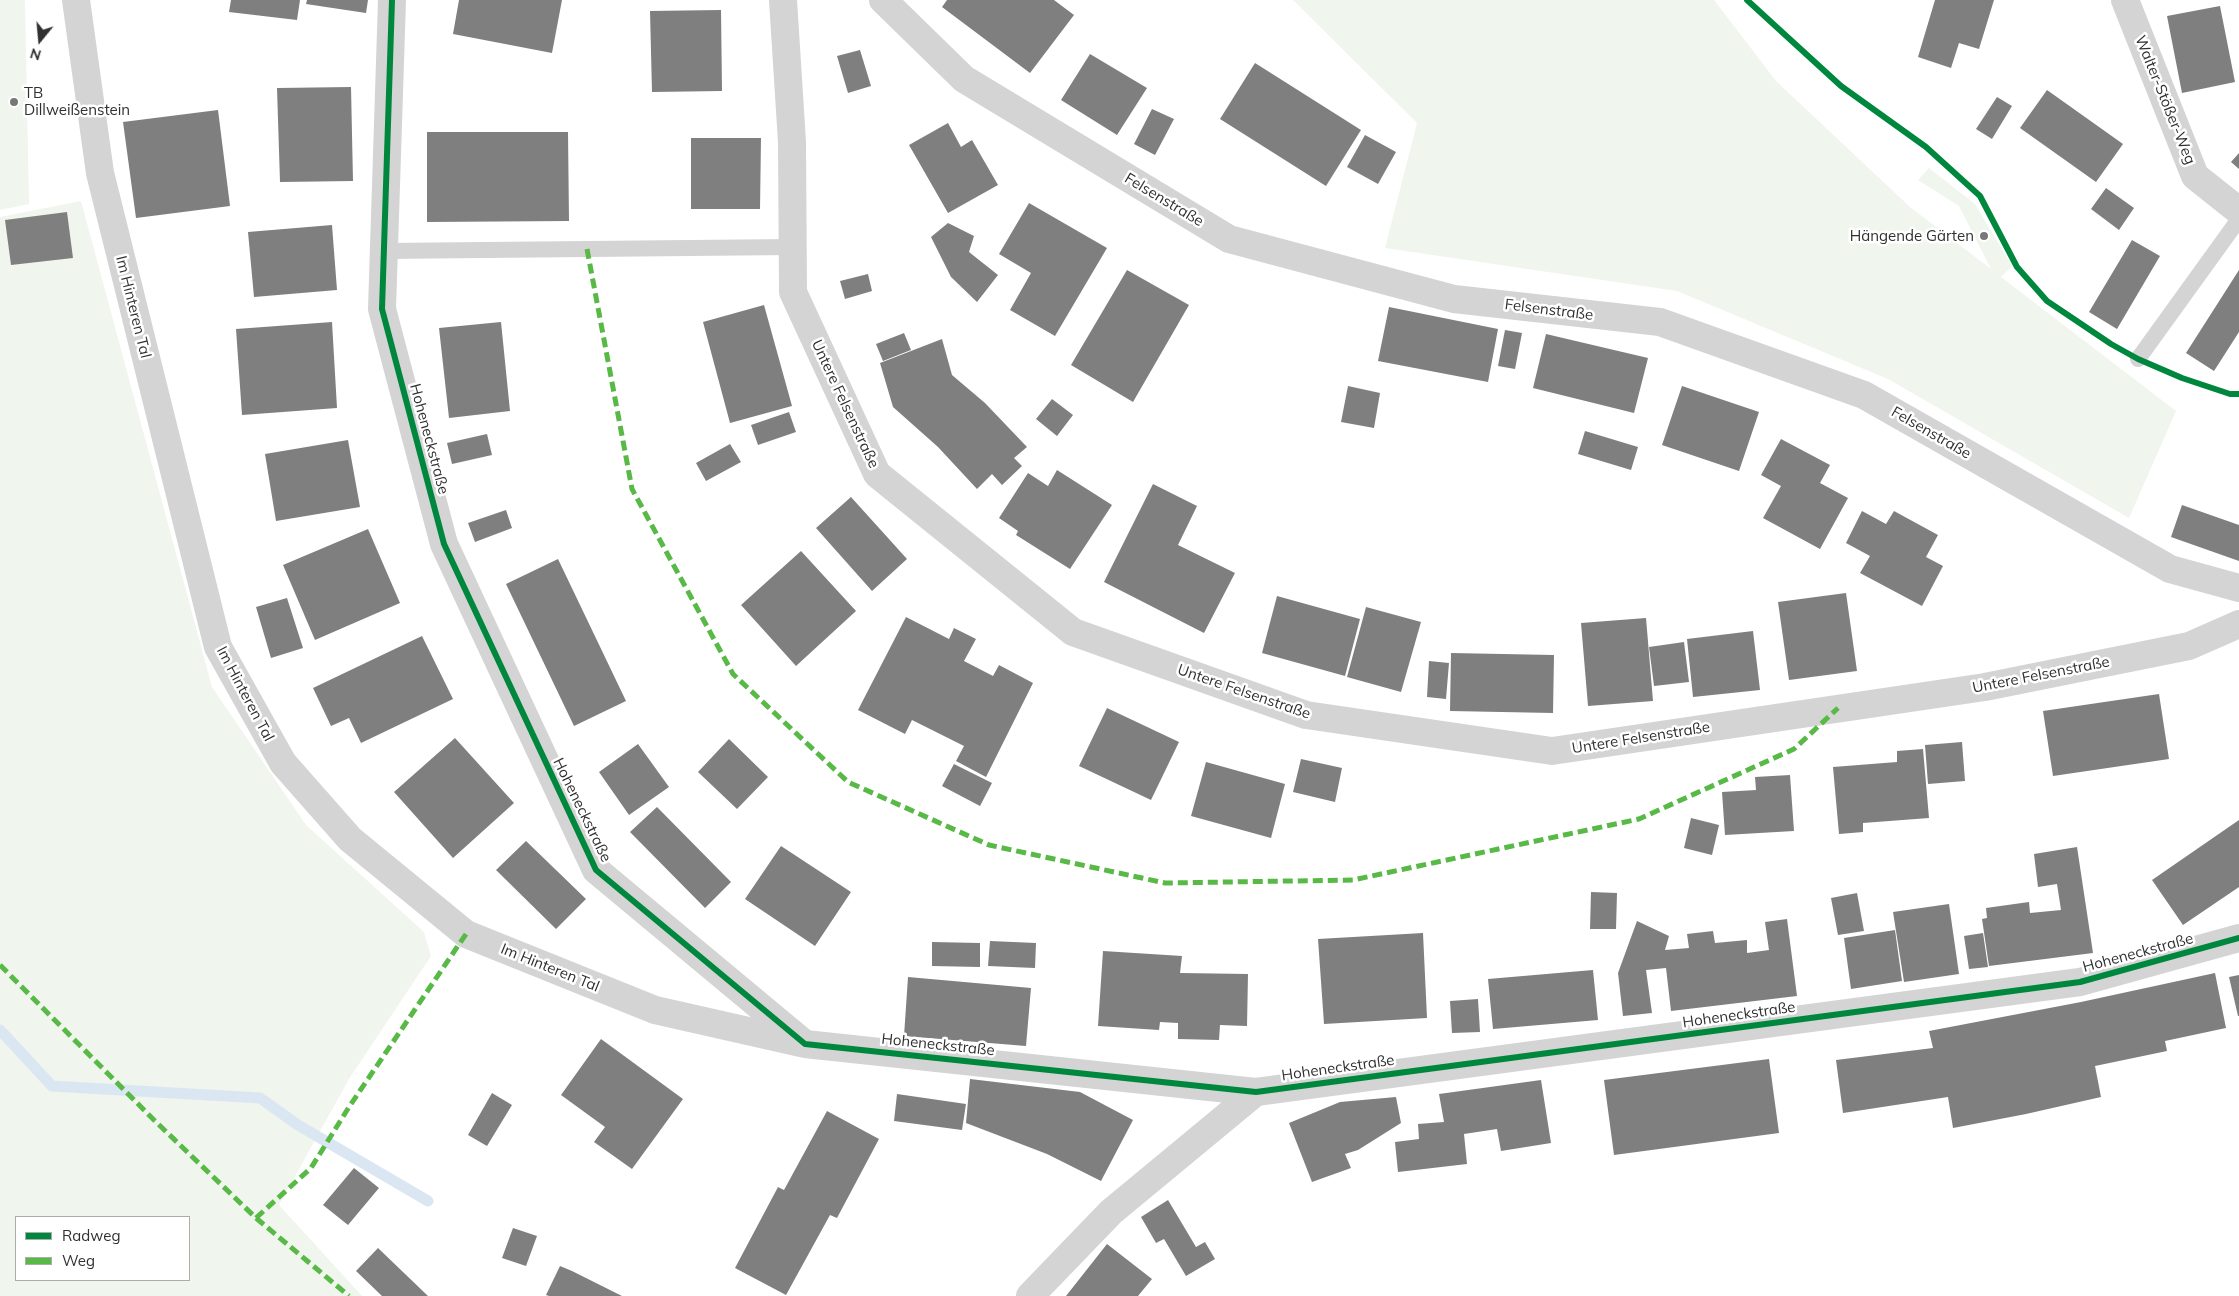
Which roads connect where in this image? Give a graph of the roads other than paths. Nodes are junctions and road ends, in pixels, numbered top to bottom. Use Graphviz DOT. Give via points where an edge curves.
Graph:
graph roads {
  1 [pos="76,0"];
  2 [pos="392,0"];
  3 [pos="783,0"];
  4 [pos="883,0"];
  5 [pos="2125,0"];
  6 [pos="2239,212"];
  7 [pos="2239,219"];
  8 [pos="792,247"];
  9 [pos="383,251"];
  10 [pos="2138,359"];
  11 [pos="2239,588"];
  12 [pos="2239,624"];
  13 [pos="2239,938"];
  14 [pos="805,1044"];
  15 [pos="1256,1092"];
  16 [pos="1030,1296"];
  1 -- 14 [label="street, Im Hinteren Tal" via="100,173 218,647 283,763 350,839 466,934 655,1010"];
  2 -- 9 [label="street, Hoheneckstraße"];
  3 -- 8 [label="street, Untere Felsenstraße" via="792,142"];
  4 -- 11 [label="street, Felsenstraße" via="964,79 1229,240 1454,298 1660,322 1864,395 2170,569"];
  5 -- 6 [label="street, Walter-Stößer-Weg" via="2195,176"];
  7 -- 10 [label="lane"];
  8 -- 9 [label="lane"];
  8 -- 12 [label="street, Untere Felsenstraße" via="793,292 877,474 1073,632 1306,715 1552,751 1985,686 2188,646"];
  9 -- 14 [label="street, Hoheneckstraße" via="382,309 444,544 596,870"];
  13 -- 15 [label="street, Hoheneckstraße" via="2080,982"];
  14 -- 15 [label="street, Hoheneckstraße"];
  15 -- 16 [label="street" via="1111,1212"];
}
